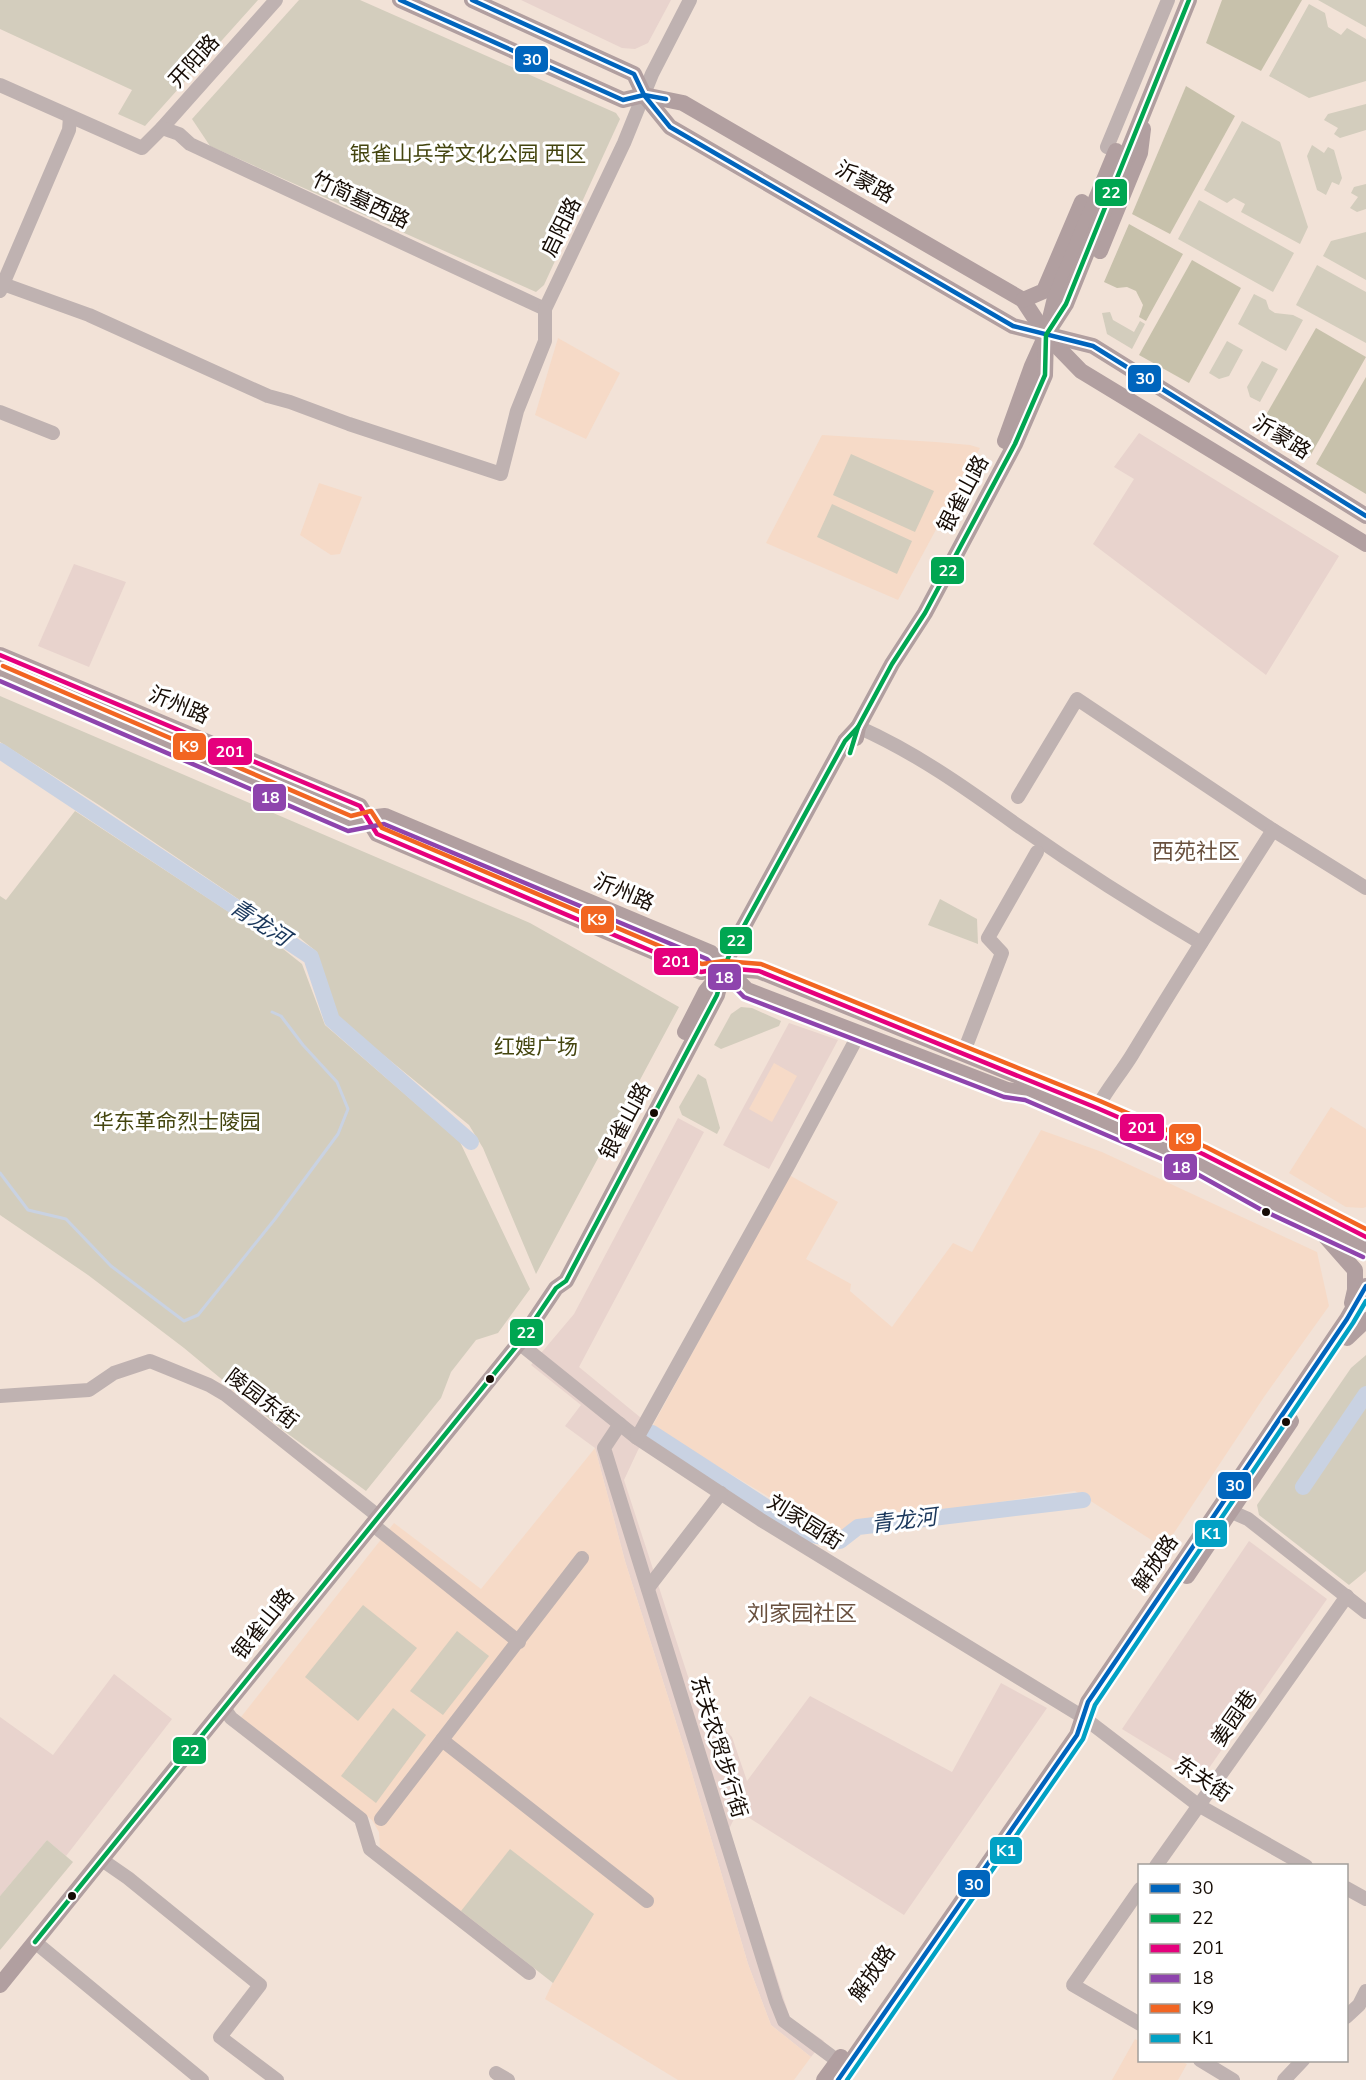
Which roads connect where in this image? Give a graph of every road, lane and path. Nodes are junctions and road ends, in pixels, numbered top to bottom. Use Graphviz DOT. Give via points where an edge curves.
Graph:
graph roads {
  1 [pos="276,0"];
  2 [pos="400,0"];
  3 [pos="472,0"];
  4 [pos="690,0"];
  5 [pos="1168,0"];
  6 [pos="1177,0"];
  7 [pos="1189,0"];
  8 [pos="1197,0"];
  9 [pos="0,86"];
  10 [pos="644,95"];
  11 [pos="1147,102"];
  12 [pos="70,117"];
  13 [pos="162,128"];
  14 [pos="1114,143"];
  15 [pos="1140,153"];
  16 [pos="2,288"];
  17 [pos="1023,300"];
  18 [pos="545,309"];
  19 [pos="1046,335"];
  20 [pos="0,412"];
  21 [pos="53,434"];
  22 [pos="1366,516"];
  23 [pos="1366,544"];
  24 [pos="0,655"];
  25 [pos="0,673"];
  26 [pos="858,727"];
  27 [pos="1018,797"];
  28 [pos="368,818"];
  29 [pos="1273,830"];
  30 [pos="1037,852"];
  31 [pos="1366,888"];
  32 [pos="1201,943"];
  33 [pos="724,968"];
  34 [pos="859,1034"];
  35 [pos="963,1054"];
  36 [pos="1097,1108"];
  37 [pos="1318,1211"];
  38 [pos="1366,1222"];
  39 [pos="1318,1229"];
  40 [pos="1366,1237"];
  41 [pos="1366,1250"];
  42 [pos="1366,1286"];
  43 [pos="1366,1303"];
  44 [pos="1347,1319"];
  45 [pos="1366,1320"];
  46 [pos="1347,1338"];
  47 [pos="519,1343"];
  48 [pos="0,1396"];
  49 [pos="620,1424"];
  50 [pos="637,1438"];
  51 [pos="721,1493"];
  52 [pos="1232,1512"];
  53 [pos="375,1520"];
  54 [pos="582,1558"];
  55 [pos="648,1588"];
  56 [pos="1347,1596"];
  57 [pos="1366,1612"];
  58 [pos="519,1641"];
  59 [pos="224,1708"];
  60 [pos="1083,1717"];
  61 [pos="442,1740"];
  62 [pos="1198,1805"];
  63 [pos="381,1819"];
  64 [pos="102,1860"];
  65 [pos="1157,1864"];
  66 [pos="1302,1864"];
  67 [pos="1348,1889"];
  68 [pos="1138,1892"];
  69 [pos="1366,1899"];
  70 [pos="647,1901"];
  71 [pos="35,1942"];
  72 [pos="529,1973"];
  73 [pos="0,1985"];
  74 [pos="1366,1991"];
  75 [pos="1348,2016"];
  76 [pos="1138,2023"];
  77 [pos="838,2061"];
  78 [pos="1202,2062"];
  79 [pos="1301,2062"];
  80 [pos="496,2073"];
  81 [pos="202,2080"];
  82 [pos="276,2080"];
  83 [pos="508,2080"];
  84 [pos="824,2080"];
  85 [pos="838,2080"];
  86 [pos="1233,2080"];
  87 [pos="1284,2080"];
  1 -- 13 [label="street, 开阳路"];
  2 -- 10 [label="main road, 沂蒙路" via="623,100"];
  3 -- 10 [label="main road, 沂蒙路" via="634,74"];
  4 -- 10 [label="street, 启阳路"];
  5 -- 14 [label="street"];
  6 -- 14 [label="main road, 银雀山路"];
  7 -- 11 [label="main road, 银雀山路"];
  8 -- 15 [label="street" via="1148,119"];
  9 -- 12 [label="street"];
  10 -- 17 [label="main road, 沂蒙路" via="683,103"];
  10 -- 18 [label="street, 启阳路"];
  10 -- 19 [label="main road, 沂蒙路" via="670,127 1013,326"];
  11 -- 15 [label="main road"];
  11 -- 19 [label="main road, 银雀山路" via="1066,304"];
  12 -- 13 [label="street, 开阳路" via="142,148"];
  12 -- 16 [label="street" via="69,130"];
  13 -- 18 [label="street, 竹简墓西路"];
  14 -- 17 [label="main road" via="1100,160 1044,291"];
  14 -- 19 [label="main road, 银雀山路" via="1055,298"];
  15 -- 19 [label="main road" via="1076,310"];
  16 -- 18 [label="street" via="89,315 268,396 501,474 518,411 545,341"];
  17 -- 19 [label="main road, 沂蒙路"];
  19 -- 22 [label="main road, 沂蒙路" via="1093,346"];
  19 -- 23 [label="main road, 沂蒙路" via="1081,371"];
  19 -- 26 [label="main road, 银雀山路" via="1005,441"];
  20 -- 21 [label="street"];
  24 -- 28 [label="main road, 沂州路" via="360,806"];
  25 -- 28 [label="main road, 沂州路" via="351,824"];
  26 -- 32 [label="street" via="923,761 1130,901"];
  26 -- 33 [label="main road, 银雀山路" via="854,746 743,950"];
  27 -- 29 [label="street" via="1077,699"];
  28 -- 33 [label="main road, 沂州路" via="385,816 711,953"];
  29 -- 31 [label="street"];
  29 -- 32 [label="street"];
  30 -- 35 [label="street" via="988,938 1002,953"];
  32 -- 36 [label="street"];
  33 -- 34 [label="main road, 沂州路" via="747,990"];
  33 -- 35 [label="main road" via="759,971"];
  33 -- 47 [label="main road, 银雀山路" via="706,991 559,1270 556,1288"];
  34 -- 39 [label="main road, 沂州路" via="1077,1114 1200,1167"];
  34 -- 50 [label="street"];
  35 -- 36 [label="main road"];
  36 -- 37 [label="main road" via="1203,1154"];
  37 -- 38 [label="main road"];
  37 -- 40 [label="main road"];
  39 -- 41 [label="main road, 沂州路"];
  39 -- 44 [label="main road" via="1355,1270 1355,1290"];
  42 -- 44 [label="main road, 解放路"];
  43 -- 46 [label="main road, 解放路"];
  44 -- 60 [label="main road, 解放路" via="1088,1702"];
  45 -- 46 [label="main road"];
  46 -- 52 [label="main road, 解放路"];
  47 -- 49 [label="street, 刘家园街"];
  47 -- 53 [label="main road, 银雀山路"];
  48 -- 53 [label="street, 陵园东街" via="89,1390 114,1373 150,1361 226,1395"];
  49 -- 50 [label="street, 刘家园街"];
  49 -- 55 [label="street, 东关农贸步行街" via="604,1448"];
  50 -- 51 [label="street, 刘家园街"];
  51 -- 55 [label="street"];
  51 -- 60 [label="street, 刘家园街"];
  52 -- 56 [label="street" via="1248,1519"];
  52 -- 60 [label="main road, 解放路" via="1096,1708"];
  53 -- 58 [label="street, 陵园东街"];
  53 -- 59 [label="main road, 银雀山路"];
  54 -- 58 [label="street"];
  55 -- 77 [label="street, 东关农贸步行街" via="784,2021"];
  56 -- 57 [label="street"];
  56 -- 62 [label="street, 姜园巷"];
  58 -- 61 [label="street"];
  59 -- 64 [label="main road, 银雀山路"];
  59 -- 72 [label="street" via="231,1718 361,1818 370,1849"];
  60 -- 62 [label="street, 东关街"];
  60 -- 77 [label="main road, 解放路" via="1069,1730"];
  60 -- 85 [label="main road, 解放路" via="1077,1735"];
  61 -- 63 [label="street"];
  61 -- 70 [label="street"];
  62 -- 65 [label="street, 姜园巷"];
  62 -- 66 [label="street, 东关街"];
  64 -- 71 [label="main road, 银雀山路"];
  64 -- 82 [label="street" via="260,1985 220,2037"];
  67 -- 69 [label="street"];
  68 -- 76 [label="street" via="1073,1985"];
  71 -- 73 [label="main road, 银雀山路"];
  71 -- 81 [label="street"];
  74 -- 75 [label="street"];
  77 -- 84 [label="main road, 解放路"];
  78 -- 86 [label="street"];
  79 -- 87 [label="street"];
  80 -- 83 [label="street"];
}
